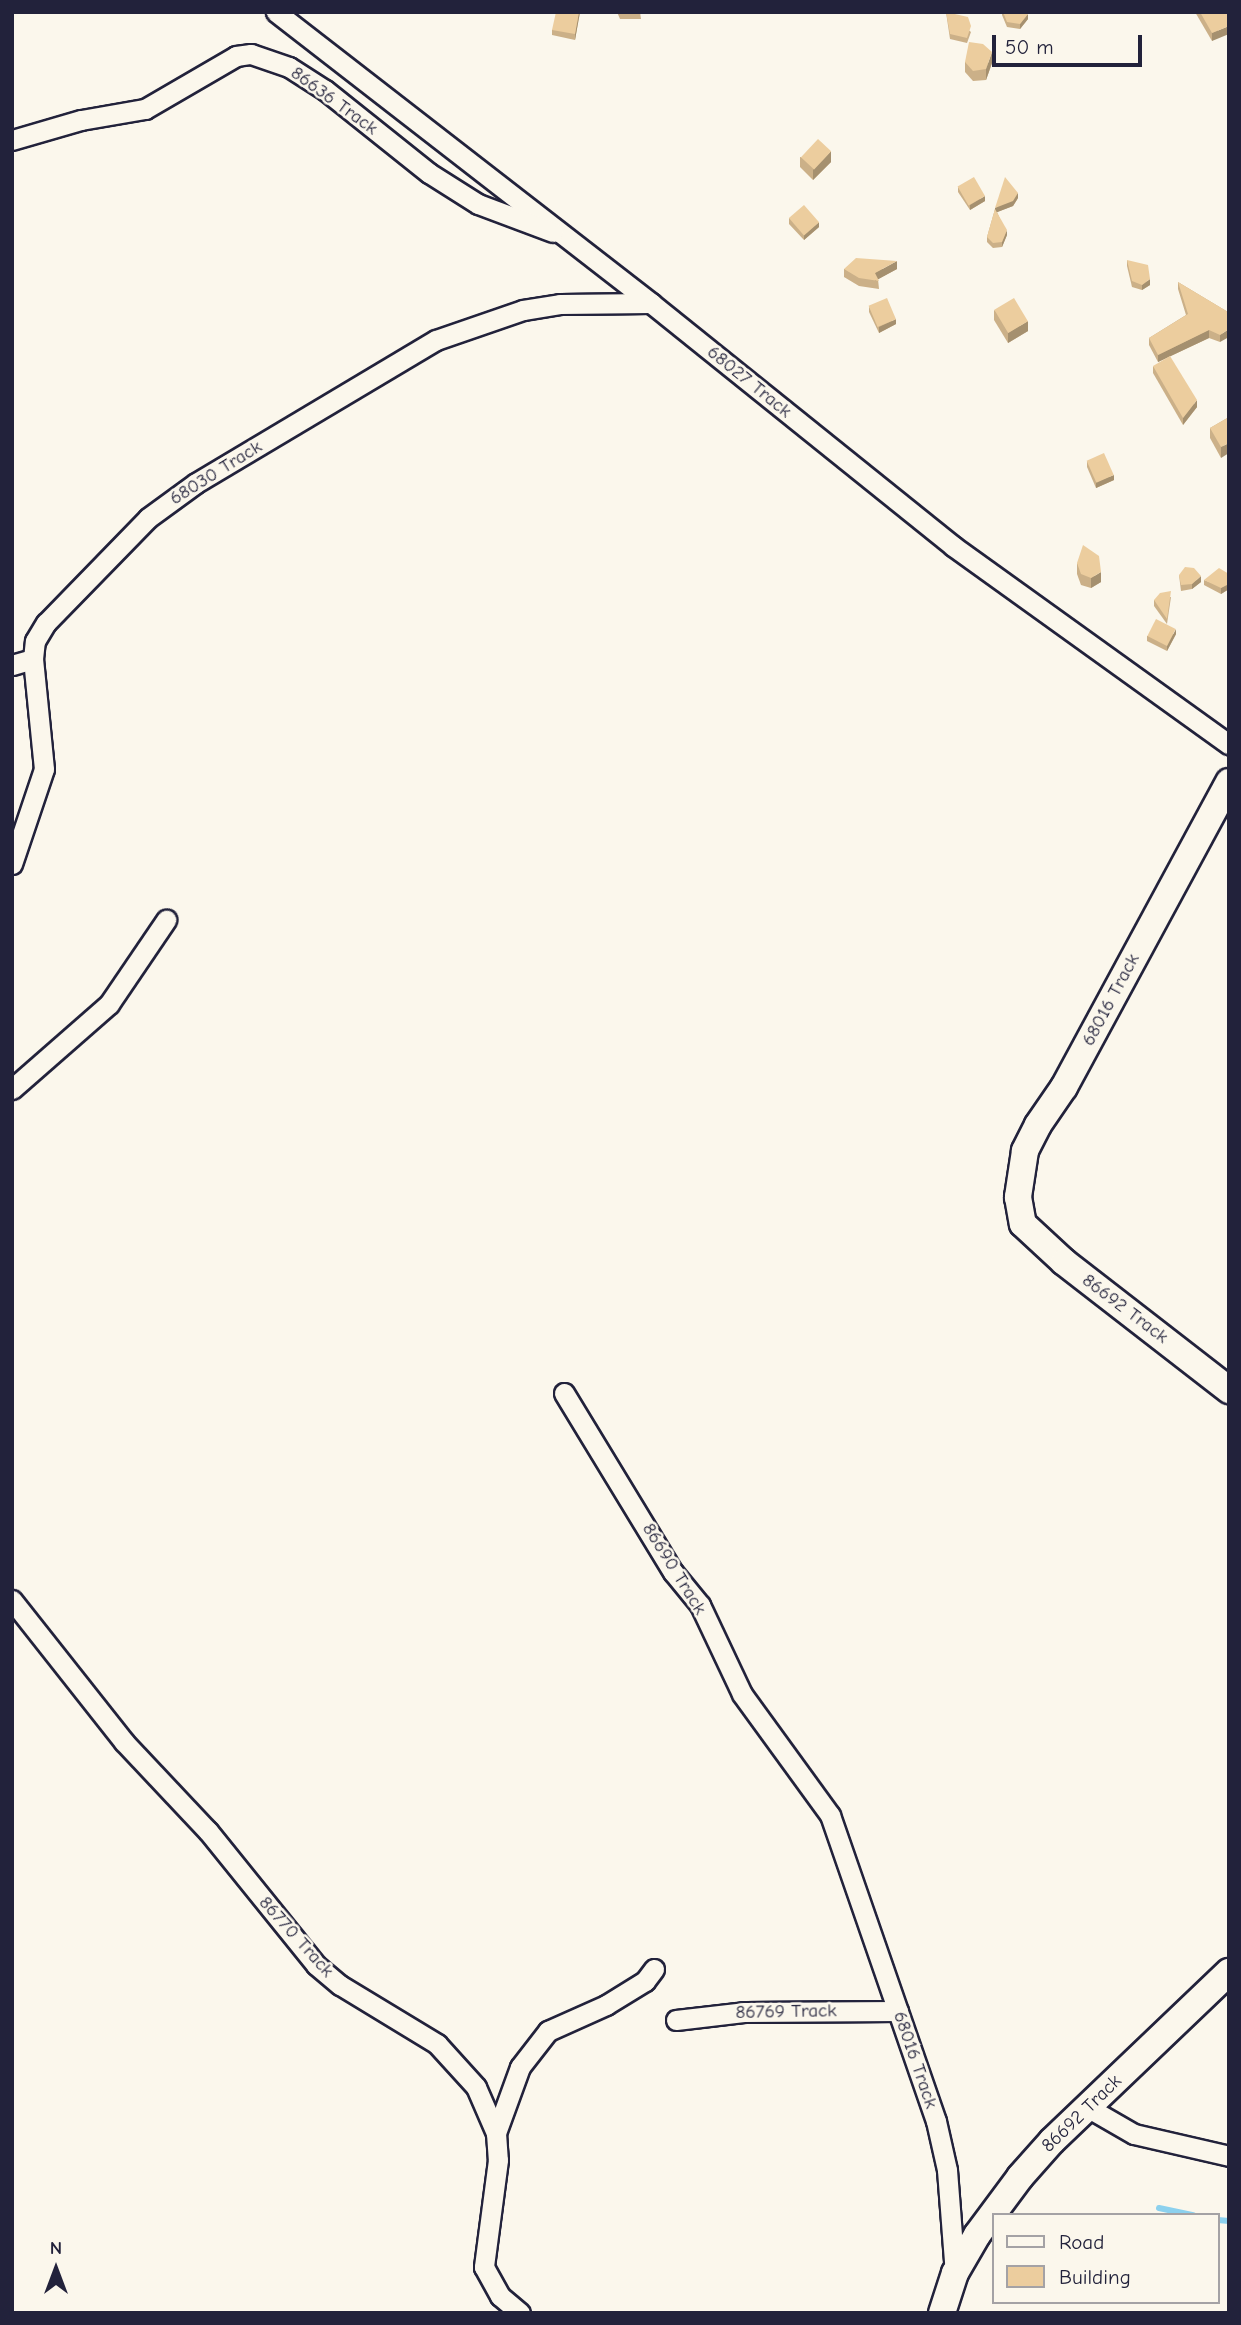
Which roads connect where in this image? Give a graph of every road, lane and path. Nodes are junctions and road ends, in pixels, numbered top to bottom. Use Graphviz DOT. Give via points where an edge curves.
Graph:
graph roads {
  1 [pos="276,12"];
  2 [pos="12,140"];
  3 [pos="564,236"];
  4 [pos="651,303"];
  5 [pos="33,659"];
  6 [pos="12,665"];
  7 [pos="1229,744"];
  8 [pos="1229,782"];
  9 [pos="12,864"];
  10 [pos="166,920"];
  11 [pos="12,1089"];
  12 [pos="1023,1224"];
  13 [pos="1229,1390"];
  14 [pos="564,1393"];
  15 [pos="12,1600"];
  16 [pos="830,1815"];
  17 [pos="654,1969"];
  18 [pos="1229,1972"];
  19 [pos="898,2011"];
  20 [pos="676,2020"];
  21 [pos="1087,2107"];
  22 [pos="496,2133"];
  23 [pos="1229,2156"];
  24 [pos="993,2213"];
  25 [pos="992,2215"];
  26 [pos="955,2273"];
  27 [pos="520,2313"];
  28 [pos="942,2313"];
  1 -- 3 [label="street, 68027 Track"];
  2 -- 3 [label="street, 86636 Track" via="81,120 145,109 236,56 258,56 289,67 325,90 429,173 478,204"];
  3 -- 4 [label="street, 68027 Track"];
  4 -- 5 [label="street, 68030 Track" via="560,304 523,310 436,340 403,358 195,482 148,518 46,622 35,640"];
  4 -- 7 [label="street, 68027 Track" via="953,545"];
  5 -- 6 [label="street"];
  5 -- 9 [label="street, 68030 Track" via="44,769"];
  8 -- 12 [label="street, 68016 Track" via="1026,1151 1018,1197"];
  10 -- 11 [label="street" via="109,1004"];
  12 -- 13 [label="street, 86692 Track"];
  14 -- 16 [label="street, 86690 Track" via="673,1573 700,1605 742,1693"];
  15 -- 22 [label="street, 86770 Track" via="124,1742 208,1830 316,1965 437,2044 477,2087"];
  16 -- 19 [label="street, 68016 Track"];
  17 -- 22 [label="street" via="645,1981 606,2005 548,2031 520,2067"];
  18 -- 21 [label="street, 86692 Track"];
  19 -- 20 [label="street, 86769 Track" via="744,2012"];
  19 -- 26 [label="street, 68016 Track" via="943,2145"];
  21 -- 23 [label="street" via="1134,2134"];
  21 -- 24 [label="street, 86692 Track" via="1020,2177"];
  22 -- 27 [label="street, 86770 Track" via="496,2190 484,2267 494,2289"];
  25 -- 26 [label="street, 86692 Track"];
  26 -- 28 [label="street, 68016 Track"];
}
